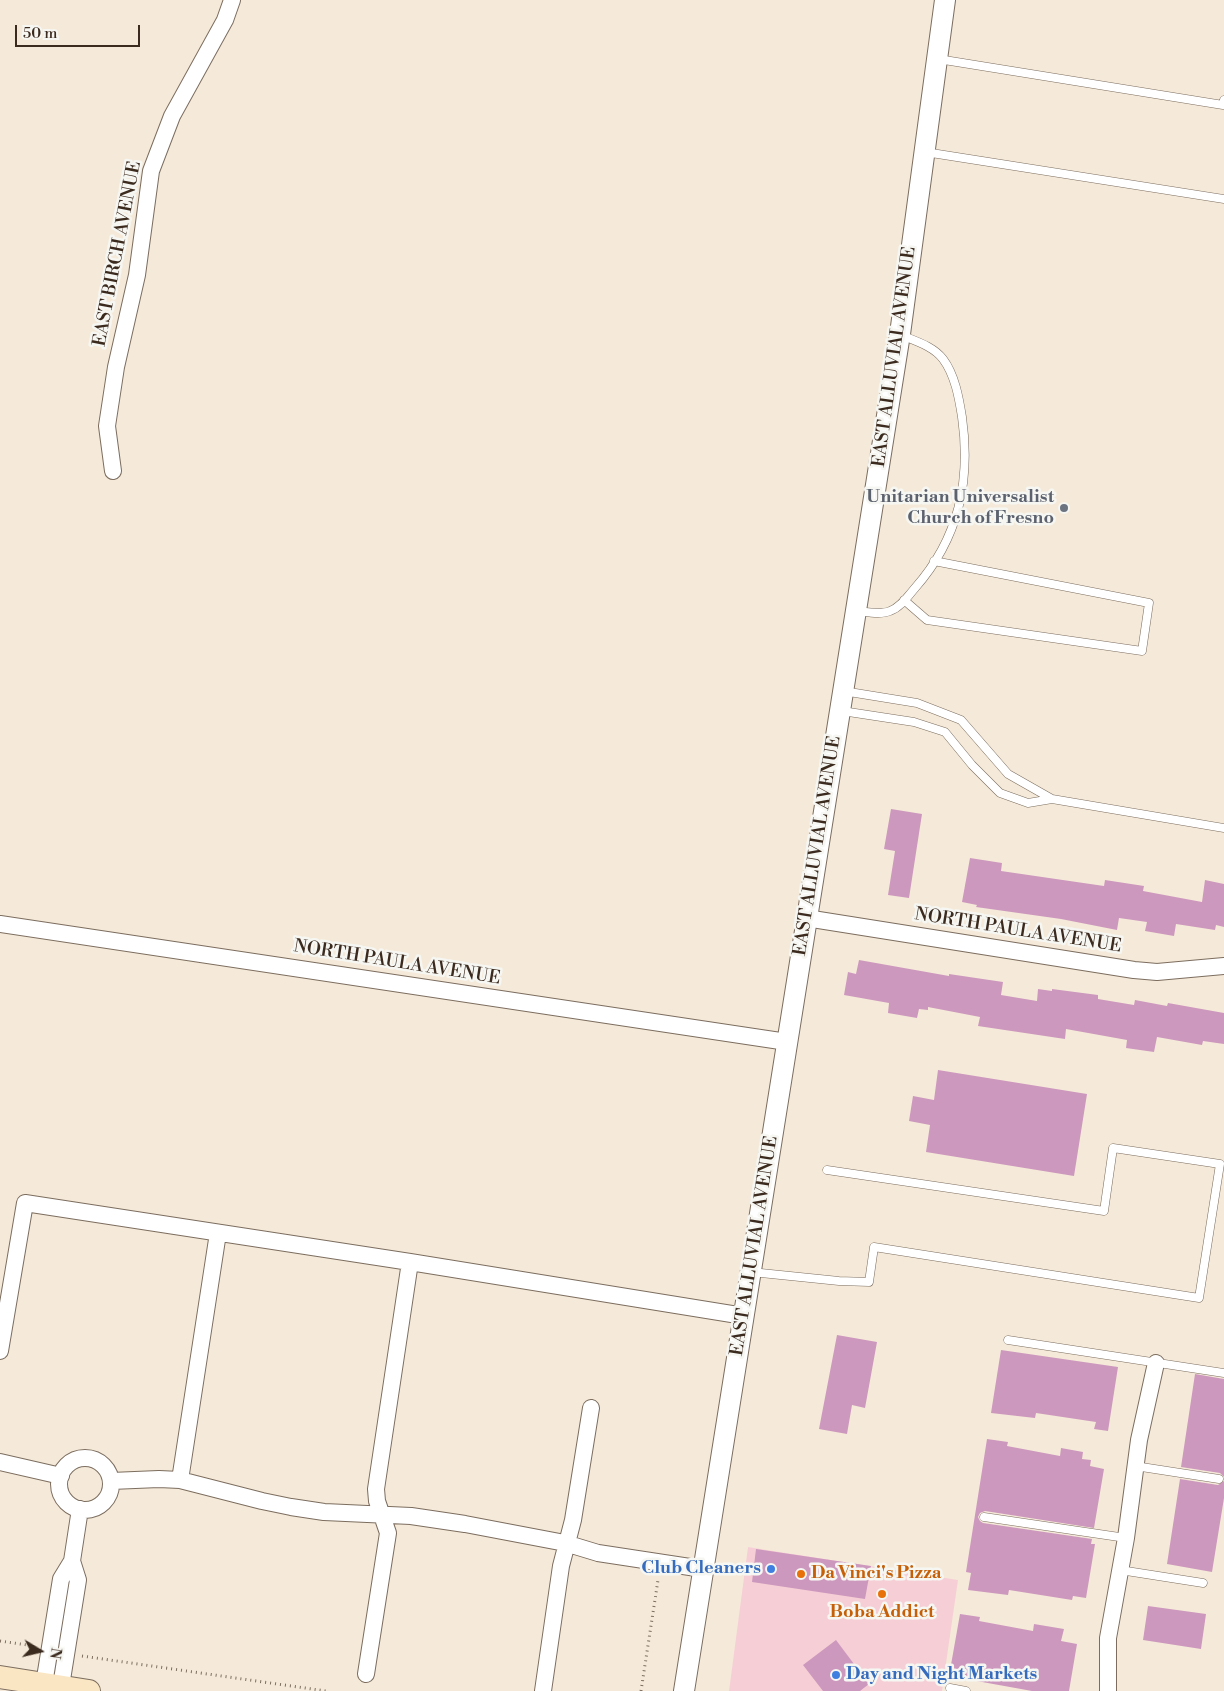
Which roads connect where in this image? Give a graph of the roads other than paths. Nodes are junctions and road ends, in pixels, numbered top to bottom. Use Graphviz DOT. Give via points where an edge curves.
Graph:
graph roads {
  1 [pos="232,0"];
  2 [pos="945,0"];
  3 [pos="936,59"];
  4 [pos="1224,100"];
  5 [pos="924,151"];
  6 [pos="1224,199"];
  7 [pos="900,334"];
  8 [pos="113,471"];
  9 [pos="934,562"];
  10 [pos="904,600"];
  11 [pos="856,611"];
  12 [pos="843,690"];
  13 [pos="840,711"];
  14 [pos="1052,800"];
  15 [pos="1224,828"];
  16 [pos="806,918"];
  17 [pos="0,924"];
  18 [pos="1224,966"];
  19 [pos="787,1042"];
  20 [pos="827,1170"];
  21 [pos="218,1233"];
  22 [pos="410,1262"];
  23 [pos="751,1272"];
  24 [pos="744,1316"];
  25 [pos="1008,1340"];
  26 [pos="0,1351"];
  27 [pos="1156,1362"];
  28 [pos="1224,1372"];
  29 [pos="591,1408"];
  30 [pos="0,1462"];
  31 [pos="1135,1466"];
  32 [pos="61,1476"];
  33 [pos="1219,1479"];
  34 [pos="180,1480"];
  35 [pos="111,1481"];
  36 [pos="80,1509"];
  37 [pos="382,1515"];
  38 [pos="984,1517"];
  39 [pos="1126,1538"];
  40 [pos="567,1544"];
  41 [pos="72,1561"];
  42 [pos="703,1569"];
  43 [pos="1120,1570"];
  44 [pos="1203,1582"];
  45 [pos="366,1674"];
  46 [pos="0,1677"];
  47 [pos="54,1687"];
  48 [pos="950,1688"];
  49 [pos="89,1691"];
  50 [pos="543,1691"];
  51 [pos="684,1691"];
  52 [pos="966,1691"];
  53 [pos="1108,1691"];
  1 -- 8 [label="street, EAST BIRCH AVENUE" via="225,20 172,116 151,171 136,275 107,426"];
  2 -- 3 [label="street, EAST ALLUVIAL AVENUE"];
  3 -- 4 [label="lane" via="1223,105"];
  3 -- 5 [label="street, EAST ALLUVIAL AVENUE"];
  5 -- 6 [label="lane"];
  5 -- 7 [label="street, EAST ALLUVIAL AVENUE"];
  7 -- 9 [label="lane" via="935,351 943,359 960,404 966,444 958,513"];
  7 -- 11 [label="street, EAST ALLUVIAL AVENUE"];
  9 -- 10 [label="lane"];
  9 -- 10 [label="lane" via="1149,604 1142,651 927,620"];
  10 -- 11 [label="lane" via="889,612"];
  11 -- 12 [label="street, EAST ALLUVIAL AVENUE"];
  12 -- 13 [label="street, EAST ALLUVIAL AVENUE"];
  12 -- 14 [label="lane" via="917,702 960,720 1008,774"];
  13 -- 14 [label="lane" via="914,722 945,732 1000,793 1028,804"];
  13 -- 16 [label="street, EAST ALLUVIAL AVENUE"];
  14 -- 15 [label="lane"];
  16 -- 18 [label="street, NORTH PAULA AVENUE" via="1142,971"];
  16 -- 19 [label="street, EAST ALLUVIAL AVENUE"];
  17 -- 19 [label="street, NORTH PAULA AVENUE"];
  19 -- 23 [label="street, EAST ALLUVIAL AVENUE"];
  20 -- 23 [label="lane" via="1104,1211 1113,1148 1220,1164 1199,1298 874,1247 869,1282"];
  21 -- 22 [label="street"];
  21 -- 26 [label="street" via="25,1203"];
  21 -- 34 [label="street"];
  22 -- 24 [label="street"];
  22 -- 37 [label="street" via="376,1490"];
  23 -- 24 [label="street, EAST ALLUVIAL AVENUE"];
  24 -- 42 [label="street, EAST ALLUVIAL AVENUE"];
  25 -- 27 [label="lane"];
  27 -- 28 [label="lane"];
  27 -- 31 [label="street"];
  29 -- 40 [label="street"];
  30 -- 32 [label="street"];
  31 -- 33 [label="lane"];
  31 -- 39 [label="street"];
  32 -- 35 [label="street" via="66,1466 81,1458 104,1466"];
  32 -- 36 [label="street" via="63,1498 69,1505"];
  34 -- 35 [label="street"];
  34 -- 37 [label="street" via="262,1502 324,1512"];
  35 -- 36 [label="street" via="111,1490 102,1504 94,1509"];
  36 -- 41 [label="street"];
  37 -- 40 [label="street" via="465,1524"];
  37 -- 45 [label="street" via="388,1533"];
  38 -- 39 [label="lane"];
  39 -- 43 [label="street"];
  40 -- 42 [label="street" via="598,1553"];
  40 -- 50 [label="street"];
  41 -- 47 [label="street" via="78,1580 66,1653"];
  41 -- 47 [label="street" via="61,1579 49,1649"];
  42 -- 51 [label="street, EAST ALLUVIAL AVENUE"];
  43 -- 44 [label="lane"];
  43 -- 53 [label="street" via="1108,1638"];
  46 -- 47 [label="main road"];
  47 -- 49 [label="main road"];
  48 -- 52 [label="lane"];
}
